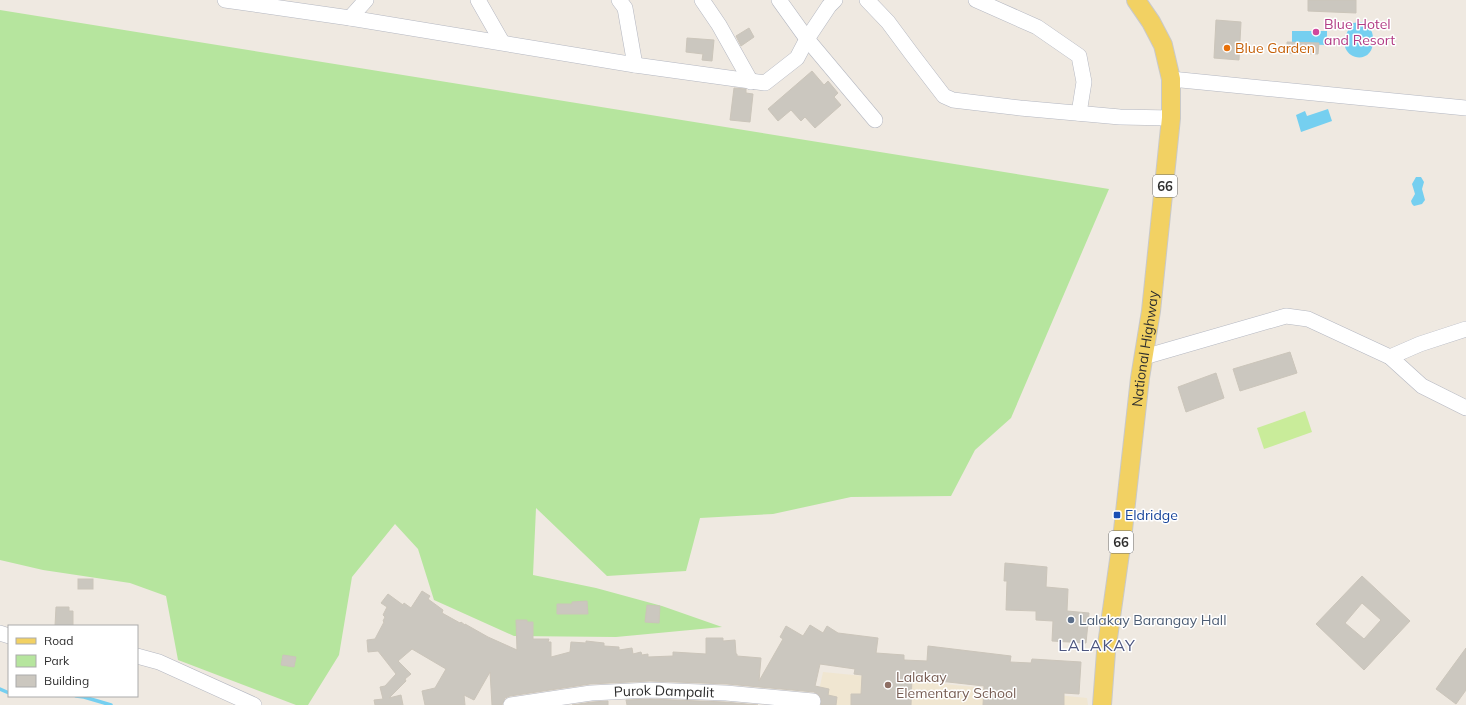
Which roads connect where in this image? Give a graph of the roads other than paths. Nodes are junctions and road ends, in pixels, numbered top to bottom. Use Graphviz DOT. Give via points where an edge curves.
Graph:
graph roads {
  1 [pos="225,0"];
  2 [pos="366,0"];
  3 [pos="478,0"];
  4 [pos="620,0"];
  5 [pos="702,0"];
  6 [pos="779,0"];
  7 [pos="835,0"];
  8 [pos="867,0"];
  9 [pos="976,0"];
  10 [pos="1136,0"];
  11 [pos="281,3"];
  12 [pos="350,18"];
  13 [pos="807,39"];
  14 [pos="502,42"];
  15 [pos="635,65"];
  16 [pos="1171,78"];
  17 [pos="751,82"];
  18 [pos="1466,108"];
  19 [pos="1079,113"];
  20 [pos="1171,118"];
  21 [pos="875,120"];
  22 [pos="1466,329"];
  23 [pos="1390,357"];
  24 [pos="1144,358"];
  25 [pos="1466,408"];
  26 [pos="138,656"];
  27 [pos="254,705"];
  28 [pos="512,705"];
  29 [pos="812,705"];
  30 [pos="1102,705"];
  1 -- 11 [label="street"];
  2 -- 12 [label="street"];
  3 -- 14 [label="street"];
  4 -- 15 [label="street" via="624,8"];
  5 -- 17 [label="street"];
  6 -- 13 [label="street"];
  7 -- 13 [label="street"];
  8 -- 19 [label="street" via="888,22 944,96 953,100"];
  9 -- 19 [label="street" via="1037,27 1079,56 1084,82"];
  10 -- 16 [label="main road, National Highway / 66" via="1163,45"];
  11 -- 12 [label="street"];
  12 -- 14 [label="street"];
  13 -- 17 [label="street" via="797,58 765,83"];
  13 -- 21 [label="street"];
  14 -- 15 [label="street"];
  15 -- 17 [label="street"];
  16 -- 18 [label="street"];
  16 -- 20 [label="main road, National Highway / 66"];
  19 -- 20 [label="street"];
  20 -- 24 [label="main road, National Highway / 66"];
  22 -- 23 [label="street"];
  23 -- 24 [label="street" via="1308,319 1286,316"];
  23 -- 25 [label="street" via="1422,386"];
  24 -- 30 [label="main road, National Highway / 66" via="1106,652"];
  26 -- 27 [label="street" via="159,662"];
  28 -- 29 [label="street, Purok Dampalit" via="591,693 650,690 799,699 813,701"];
}
